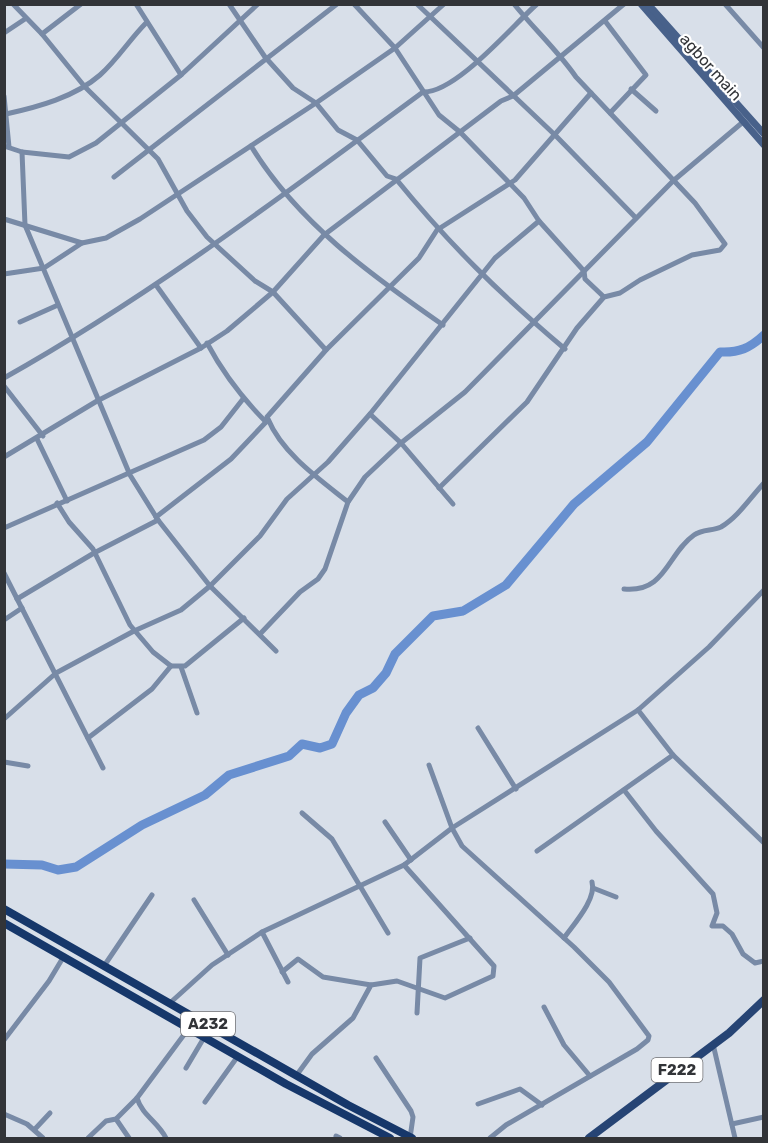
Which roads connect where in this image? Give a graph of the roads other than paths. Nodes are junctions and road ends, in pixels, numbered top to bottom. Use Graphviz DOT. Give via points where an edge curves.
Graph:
graph roads {
  1 [pos="13,4"];
  2 [pos="81,4"];
  3 [pos="136,4"];
  4 [pos="229,4"];
  5 [pos="258,4"];
  6 [pos="337,4"];
  7 [pos="354,4"];
  8 [pos="417,4"];
  9 [pos="444,4"];
  10 [pos="514,4"];
  11 [pos="537,4"];
  12 [pos="624,4"];
  13 [pos="641,4"];
  14 [pos="648,4"];
  15 [pos="725,4"];
  16 [pos="524,16"];
  17 [pos="432,17"];
  18 [pos="25,19"];
  19 [pos="240,21"];
  20 [pos="605,21"];
  21 [pos="146,23"];
  22 [pos="4,33"];
  23 [pos="42,34"];
  24 [pos="395,48"];
  25 [pos="764,48"];
  26 [pos="266,57"];
  27 [pos="562,58"];
  28 [pos="477,62"];
  29 [pos="182,75"];
  30 [pos="85,87"];
  31 [pos="631,89"];
  32 [pos="423,92"];
  33 [pos="591,93"];
  34 [pos="4,96"];
  35 [pos="513,96"];
  36 [pos="5,103"];
  37 [pos="316,104"];
  38 [pos="656,111"];
  39 [pos="610,113"];
  40 [pos="6,114"];
  41 [pos="743,122"];
  42 [pos="121,123"];
  43 [pos="460,132"];
  44 [pos="556,136"];
  45 [pos="762,138"];
  46 [pos="357,140"];
  47 [pos="251,146"];
  48 [pos="7,147"];
  49 [pos="22,152"];
  50 [pos="148,152"];
  51 [pos="114,177"];
  52 [pos="396,179"];
  53 [pos="673,181"];
  54 [pos="509,184"];
  55 [pos="179,193"];
  56 [pos="285,194"];
  57 [pos="636,218"];
  58 [pos="4,219"];
  59 [pos="539,221"];
  60 [pos="25,225"];
  61 [pos="438,230"];
  62 [pos="324,235"];
  63 [pos="82,243"];
  64 [pos="216,244"];
  65 [pos="44,268"];
  66 [pos="584,271"];
  67 [pos="4,274"];
  68 [pos="480,275"];
  69 [pos="156,285"];
  70 [pos="390,288"];
  71 [pos="273,292"];
  72 [pos="604,297"];
  73 [pos="58,305"];
  74 [pos="20,322"];
  75 [pos="534,323"];
  76 [pos="443,325"];
  77 [pos="72,337"];
  78 [pos="207,343"];
  79 [pos="201,348"];
  80 [pos="565,349"];
  81 [pos="326,350"];
  82 [pos="4,378"];
  83 [pos="4,386"];
  84 [pos="243,399"];
  85 [pos="97,401"];
  86 [pos="370,414"];
  87 [pos="267,420"];
  88 [pos="261,428"];
  89 [pos="273,432"];
  90 [pos="40,437"];
  91 [pos="401,443"];
  92 [pos="4,457"];
  93 [pos="130,475"];
  94 [pos="314,475"];
  95 [pos="764,483"];
  96 [pos="439,488"];
  97 [pos="67,501"];
  98 [pos="348,502"];
  99 [pos="57,503"];
  100 [pos="453,504"];
  101 [pos="157,518"];
  102 [pos="4,528"];
  103 [pos="94,553"];
  104 [pos="4,573"];
  105 [pos="210,586"];
  106 [pos="624,589"];
  107 [pos="764,590"];
  108 [pos="17,599"];
  109 [pos="22,608"];
  110 [pos="244,618"];
  111 [pos="4,620"];
  112 [pos="134,631"];
  113 [pos="260,634"];
  114 [pos="276,651"];
  115 [pos="171,666"];
  116 [pos="181,667"];
  117 [pos="56,673"];
  118 [pos="638,710"];
  119 [pos="197,713"];
  120 [pos="4,719"];
  121 [pos="478,728"];
  122 [pos="88,738"];
  123 [pos="673,755"];
  124 [pos="4,762"];
  125 [pos="429,765"];
  126 [pos="28,766"];
  127 [pos="103,768"];
  128 [pos="516,789"];
  129 [pos="624,789"];
  130 [pos="302,813"];
  131 [pos="385,822"];
  132 [pos="452,828"];
  133 [pos="764,843"];
  134 [pos="537,851"];
  135 [pos="411,860"];
  136 [pos="404,865"];
  137 [pos="361,885"];
  138 [pos="152,895"];
  139 [pos="616,897"];
  140 [pos="194,900"];
  141 [pos="4,909"];
  142 [pos="4,923"];
  143 [pos="262,933"];
  144 [pos="388,933"];
  145 [pos="470,938"];
  146 [pos="564,938"];
  147 [pos="228,955"];
  148 [pos="64,956"];
  149 [pos="764,961"];
  150 [pos="104,966"];
  151 [pos="282,972"];
  152 [pos="128,979"];
  153 [pos="288,982"];
  154 [pos="371,985"];
  155 [pos="417,987"];
  156 [pos="121,989"];
  157 [pos="764,1000"];
  158 [pos="171,1002"];
  159 [pos="544,1007"];
  160 [pos="417,1013"];
  161 [pos="189,1028"];
  162 [pos="205,1036"];
  163 [pos="4,1040"];
  164 [pos="713,1044"];
  165 [pos="238,1056"];
  166 [pos="376,1058"];
  167 [pos="186,1068"];
  168 [pos="296,1076"];
  169 [pos="590,1076"];
  170 [pos="137,1098"];
  171 [pos="205,1102"];
  172 [pos="478,1104"];
  173 [pos="542,1105"];
  174 [pos="50,1113"];
  175 [pos="4,1114"];
  176 [pos="764,1117"];
  177 [pos="116,1119"];
  178 [pos="732,1124"];
  179 [pos="35,1129"];
  180 [pos="43,1138"];
  181 [pos="88,1138"];
  182 [pos="129,1138"];
  183 [pos="166,1138"];
  184 [pos="390,1138"];
  185 [pos="411,1138"];
  186 [pos="490,1138"];
  187 [pos="588,1138"];
  188 [pos="735,1138"];
  1 -- 18 [label="street"];
  2 -- 23 [label="street"];
  3 -- 21 [label="street"];
  4 -- 19 [label="street"];
  5 -- 19 [label="street"];
  6 -- 26 [label="street"];
  7 -- 24 [label="street"];
  8 -- 17 [label="street"];
  9 -- 17 [label="street"];
  10 -- 16 [label="street"];
  11 -- 16 [label="street"];
  12 -- 20 [label="street"];
  13 -- 41 [label="main road, agbor main"];
  14 -- 45 [label="main road, agbor main"];
  15 -- 25 [label="street"];
  16 -- 27 [label="street"];
  16 -- 28 [label="street"];
  17 -- 24 [label="street"];
  17 -- 28 [label="street"];
  18 -- 22 [label="street"];
  18 -- 23 [label="street"];
  19 -- 26 [label="street"];
  19 -- 29 [label="street"];
  20 -- 27 [label="street"];
  20 -- 31 [label="street" via="646,75"];
  21 -- 29 [label="street"];
  21 -- 30 [label="street"];
  23 -- 30 [label="street"];
  24 -- 32 [label="street"];
  24 -- 37 [label="street"];
  26 -- 37 [label="street" via="293,88"];
  26 -- 50 [label="street"];
  27 -- 33 [label="street"];
  27 -- 35 [label="street"];
  28 -- 32 [label="street" via="437,90"];
  28 -- 35 [label="street"];
  29 -- 42 [label="street"];
  30 -- 40 [label="street"];
  30 -- 42 [label="street"];
  31 -- 38 [label="street"];
  31 -- 39 [label="street"];
  32 -- 43 [label="street" via="439,115"];
  32 -- 46 [label="street"];
  33 -- 39 [label="street"];
  33 -- 44 [label="street"];
  34 -- 36 [label="street"];
  35 -- 43 [label="street"];
  35 -- 44 [label="street"];
  36 -- 40 [label="street"];
  37 -- 46 [label="street" via="338,130"];
  37 -- 47 [label="street"];
  39 -- 53 [label="street"];
  40 -- 48 [label="street"];
  41 -- 45 [label="main road, agbor main"];
  41 -- 53 [label="street"];
  42 -- 49 [label="street" via="96,144 69,157"];
  42 -- 50 [label="street"];
  43 -- 52 [label="street"];
  43 -- 54 [label="street"];
  44 -- 54 [label="street"];
  44 -- 57 [label="street"];
  46 -- 52 [label="street" via="387,176"];
  46 -- 56 [label="street"];
  47 -- 55 [label="street"];
  47 -- 56 [label="street"];
  48 -- 49 [label="street"];
  49 -- 60 [label="street"];
  50 -- 51 [label="street"];
  50 -- 55 [label="street" via="158,159"];
  52 -- 61 [label="street"];
  52 -- 62 [label="street"];
  53 -- 57 [label="street"];
  53 -- 72 [label="street" via="709,220 724,248 692,255 620,293"];
  54 -- 59 [label="street"];
  54 -- 61 [label="street"];
  55 -- 63 [label="street" via="114,233"];
  55 -- 64 [label="street" via="187,211"];
  56 -- 62 [label="street"];
  56 -- 64 [label="street"];
  57 -- 66 [label="street"];
  58 -- 60 [label="street"];
  59 -- 66 [label="street"];
  59 -- 68 [label="street"];
  60 -- 63 [label="street"];
  60 -- 65 [label="street"];
  61 -- 68 [label="street"];
  61 -- 70 [label="street" via="419,258"];
  62 -- 70 [label="street"];
  62 -- 71 [label="street"];
  63 -- 65 [label="street"];
  64 -- 69 [label="street"];
  64 -- 71 [label="street" via="255,281"];
  65 -- 67 [label="street"];
  65 -- 73 [label="street"];
  66 -- 72 [label="street" via="585,279"];
  66 -- 75 [label="street"];
  68 -- 75 [label="street"];
  68 -- 76 [label="street"];
  69 -- 77 [label="street"];
  69 -- 79 [label="street"];
  70 -- 76 [label="street"];
  70 -- 81 [label="street"];
  71 -- 78 [label="street"];
  71 -- 81 [label="street"];
  72 -- 80 [label="street"];
  73 -- 74 [label="street"];
  73 -- 77 [label="street"];
  75 -- 80 [label="street"];
  75 -- 91 [label="street" via="465,392"];
  76 -- 86 [label="street"];
  77 -- 82 [label="street"];
  77 -- 85 [label="street"];
  78 -- 79 [label="street"];
  78 -- 84 [label="street"];
  79 -- 85 [label="street"];
  80 -- 96 [label="street" via="527,402"];
  81 -- 87 [label="street"];
  83 -- 90 [label="street"];
  84 -- 87 [label="street"];
  84 -- 93 [label="street" via="221,427 204,440"];
  85 -- 90 [label="street"];
  85 -- 93 [label="street"];
  86 -- 91 [label="street"];
  86 -- 94 [label="street"];
  87 -- 88 [label="street"];
  87 -- 89 [label="street"];
  88 -- 89 [label="street"];
  88 -- 101 [label="street" via="231,459"];
  89 -- 94 [label="street"];
  90 -- 92 [label="street"];
  90 -- 97 [label="street"];
  91 -- 96 [label="street"];
  91 -- 98 [label="street" via="365,477"];
  93 -- 97 [label="street"];
  93 -- 101 [label="street"];
  94 -- 98 [label="street"];
  94 -- 105 [label="street" via="287,499 260,536"];
  95 -- 106 [label="street" via="724,525 699,531 688,540 651,585"];
  96 -- 100 [label="street"];
  97 -- 99 [label="street"];
  98 -- 113 [label="street" via="325,569"];
  99 -- 102 [label="street"];
  99 -- 103 [label="street"];
  101 -- 103 [label="street"];
  101 -- 105 [label="street"];
  103 -- 108 [label="street"];
  103 -- 112 [label="street"];
  104 -- 108 [label="street"];
  105 -- 110 [label="street"];
  105 -- 112 [label="street" via="181,610"];
  107 -- 118 [label="street" via="709,647"];
  108 -- 109 [label="street"];
  109 -- 111 [label="street"];
  109 -- 117 [label="street"];
  110 -- 113 [label="street"];
  110 -- 116 [label="street"];
  112 -- 115 [label="street"];
  112 -- 117 [label="street"];
  113 -- 114 [label="street"];
  115 -- 116 [label="street"];
  115 -- 122 [label="street" via="152,689"];
  116 -- 119 [label="street"];
  117 -- 120 [label="street"];
  117 -- 122 [label="street"];
  118 -- 123 [label="street"];
  118 -- 128 [label="street"];
  121 -- 128 [label="street"];
  122 -- 127 [label="street"];
  123 -- 129 [label="street"];
  123 -- 133 [label="street"];
  124 -- 126 [label="street"];
  125 -- 132 [label="street"];
  128 -- 132 [label="street"];
  129 -- 134 [label="street"];
  129 -- 149 [label="street" via="713,894 717,913 712,926 723,926 748,960"];
  130 -- 137 [label="street" via="332,839"];
  131 -- 135 [label="street"];
  132 -- 135 [label="street"];
  132 -- 146 [label="street" via="475,859"];
  135 -- 136 [label="street"];
  136 -- 137 [label="street"];
  136 -- 145 [label="street"];
  137 -- 143 [label="street"];
  137 -- 144 [label="street"];
  138 -- 150 [label="street"];
  139 -- 146 [label="street" via="592,885 581,914"];
  140 -- 147 [label="street"];
  141 -- 150 [label="highway, A232"];
  142 -- 148 [label="highway, A232"];
  143 -- 147 [label="street"];
  143 -- 151 [label="street"];
  145 -- 155 [label="street" via="420,957"];
  145 -- 155 [label="street" via="494,966 491,979 450,998"];
  146 -- 169 [label="street" via="609,982 649,1036 644,1044"];
  147 -- 158 [label="street"];
  148 -- 156 [label="highway, A232"];
  148 -- 163 [label="street"];
  150 -- 152 [label="highway, A232"];
  151 -- 153 [label="street"];
  151 -- 154 [label="street" via="298,959 323,977"];
  152 -- 156 [label="highway"];
  152 -- 158 [label="highway, A232"];
  154 -- 155 [label="street" via="397,981"];
  154 -- 168 [label="street" via="353,1018 312,1054"];
  155 -- 160 [label="street"];
  156 -- 161 [label="highway, A232"];
  157 -- 164 [label="main road, F222"];
  158 -- 168 [label="highway, A232"];
  159 -- 169 [label="street" via="564,1045"];
  161 -- 162 [label="highway, A232"];
  161 -- 170 [label="street"];
  162 -- 165 [label="highway, A232"];
  162 -- 167 [label="street"];
  164 -- 178 [label="street"];
  164 -- 187 [label="main road, F222"];
  165 -- 171 [label="street"];
  165 -- 184 [label="highway, A232"];
  166 -- 185 [label="street" via="411,1111"];
  168 -- 185 [label="highway, A232"];
  169 -- 173 [label="street"];
  170 -- 177 [label="street"];
  170 -- 183 [label="street" via="140,1108 158,1124"];
  172 -- 173 [label="street" via="520,1089"];
  173 -- 186 [label="street"];
  174 -- 179 [label="street"];
  175 -- 179 [label="street"];
  176 -- 178 [label="street"];
  177 -- 181 [label="street" via="106,1120"];
  177 -- 182 [label="street"];
  178 -- 188 [label="street"];
  179 -- 180 [label="street"];
}
